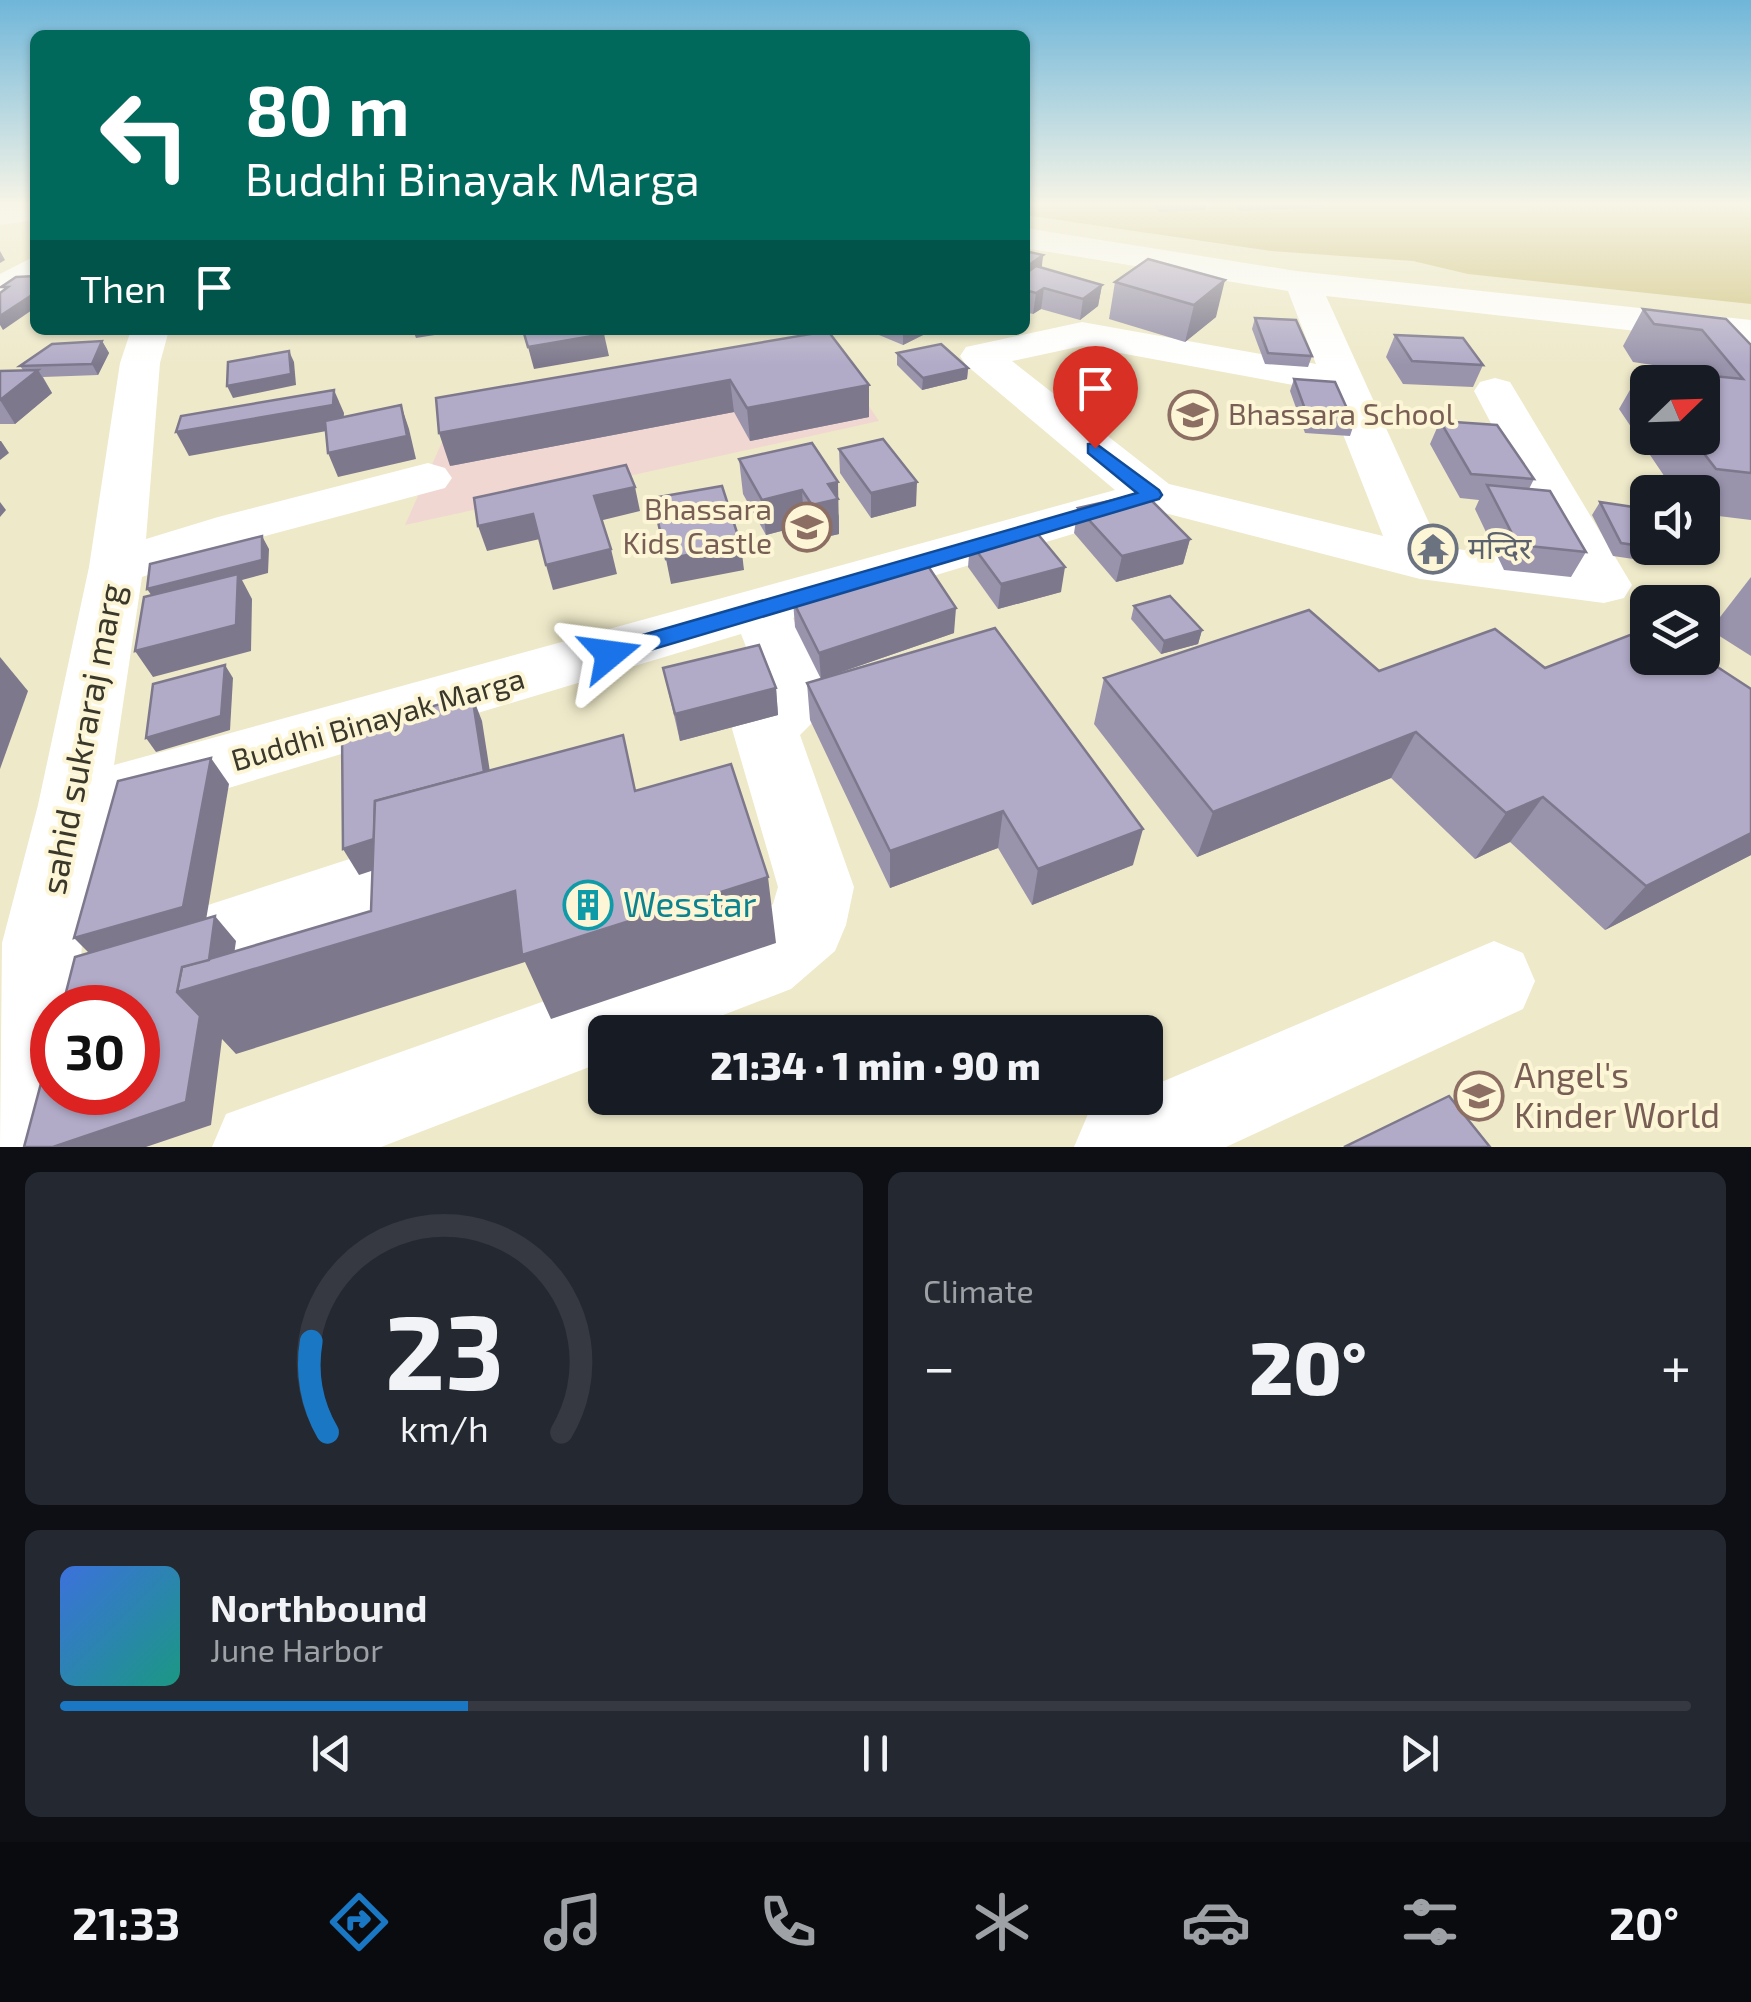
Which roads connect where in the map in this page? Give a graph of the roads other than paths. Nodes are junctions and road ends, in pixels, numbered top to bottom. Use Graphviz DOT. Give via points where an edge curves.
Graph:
graph roads {
  1 [pos="1127,258"];
  2 [pos="30,269"];
  3 [pos="1302,282"];
  4 [pos="0,290"];
  5 [pos="1751,332"];
  6 [pos="149,335"];
  7 [pos="1343,381"];
  8 [pos="1495,391"];
  9 [pos="428,478"];
  10 [pos="1152,495"];
  11 [pos="1420,562"];
  12 [pos="116,568"];
  13 [pos="762,610"];
  14 [pos="73,805"];
  15 [pos="366,888"];
  16 [pos="27,964"];
  17 [pos="1494,980"];
  18 [pos="7,1147"];
  19 [pos="259,1147"];
  20 [pos="1121,1147"];
  1 -- 3 [label="street"];
  2 -- 4 [label="street"];
  3 -- 5 [label="street"];
  3 -- 7 [label="street"];
  6 -- 12 [label="street, sahid sukraraj marg"];
  7 -- 10 [label="street" via="1082,334 980,356"];
  7 -- 11 [label="street"];
  8 -- 11 [label="street" via="1604,585"];
  9 -- 12 [label="street" via="236,528"];
  10 -- 11 [label="street"];
  10 -- 13 [label="street, Buddhi Binayak Marga"];
  12 -- 14 [label="street, sahid sukraraj marg"];
  13 -- 14 [label="street, Buddhi Binayak Marga"];
  13 -- 19 [label="street" via="798,698 765,729 816,888 808,925 762,962"];
  14 -- 16 [label="street, sahid sukraraj marg"];
  15 -- 16 [label="street"];
  16 -- 18 [label="street, sahid sukraraj marg"];
  17 -- 20 [label="street"];
}
